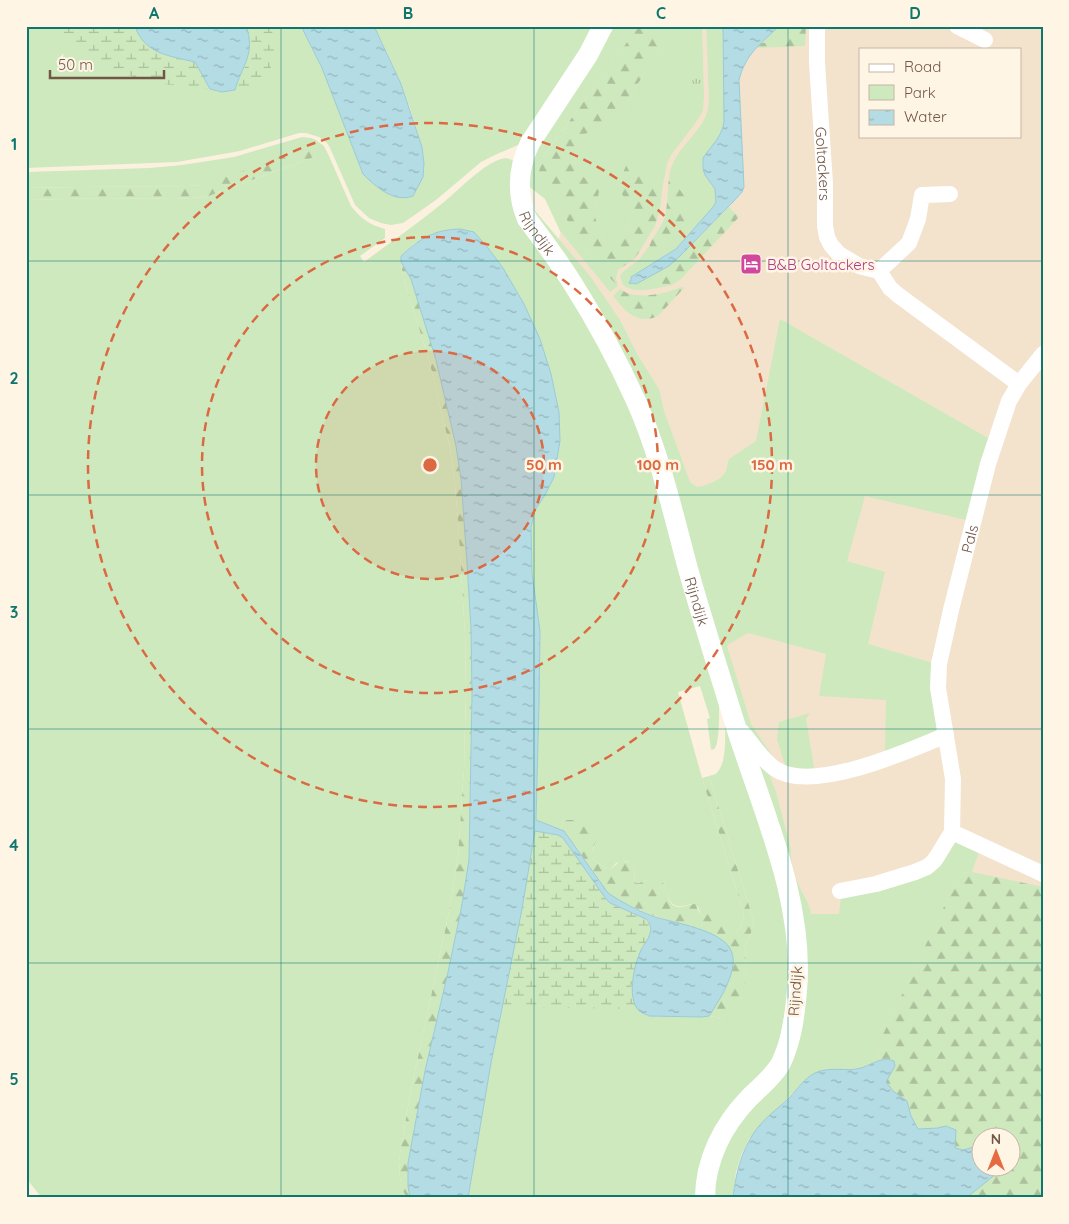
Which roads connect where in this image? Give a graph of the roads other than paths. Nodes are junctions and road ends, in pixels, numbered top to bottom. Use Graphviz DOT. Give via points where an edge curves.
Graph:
graph roads {
  1 [pos="603,26"];
  2 [pos="817,26"];
  3 [pos="957,26"];
  4 [pos="985,40"];
  5 [pos="950,194"];
  6 [pos="878,271"];
  7 [pos="1043,354"];
  8 [pos="1018,384"];
  9 [pos="737,730"];
  10 [pos="946,735"];
  11 [pos="952,832"];
  12 [pos="1043,874"];
  13 [pos="840,892"];
  14 [pos="704,1198"];
  1 -- 9 [label="street, Rijndijk" via="588,56 524,155 520,171 521,199 527,219 572,282 605,338 637,403 664,479"];
  2 -- 6 [label="street, Goltackers" via="827,237 840,254 859,266"];
  3 -- 4 [label="street"];
  5 -- 6 [label="street" via="922,195 909,243"];
  6 -- 8 [label="street" via="898,295"];
  7 -- 8 [label="street, Pals"];
  8 -- 10 [label="street, Pals" via="988,464 941,655 938,688"];
  9 -- 10 [label="street" via="774,769 800,777 865,767"];
  9 -- 14 [label="street, Rijndijk" via="789,890 797,942 797,986 790,1038 780,1064 725,1128 706,1178"];
  10 -- 11 [label="street, Pals" via="953,778"];
  11 -- 12 [label="street"];
  11 -- 13 [label="street" via="934,861 926,867"];
}
